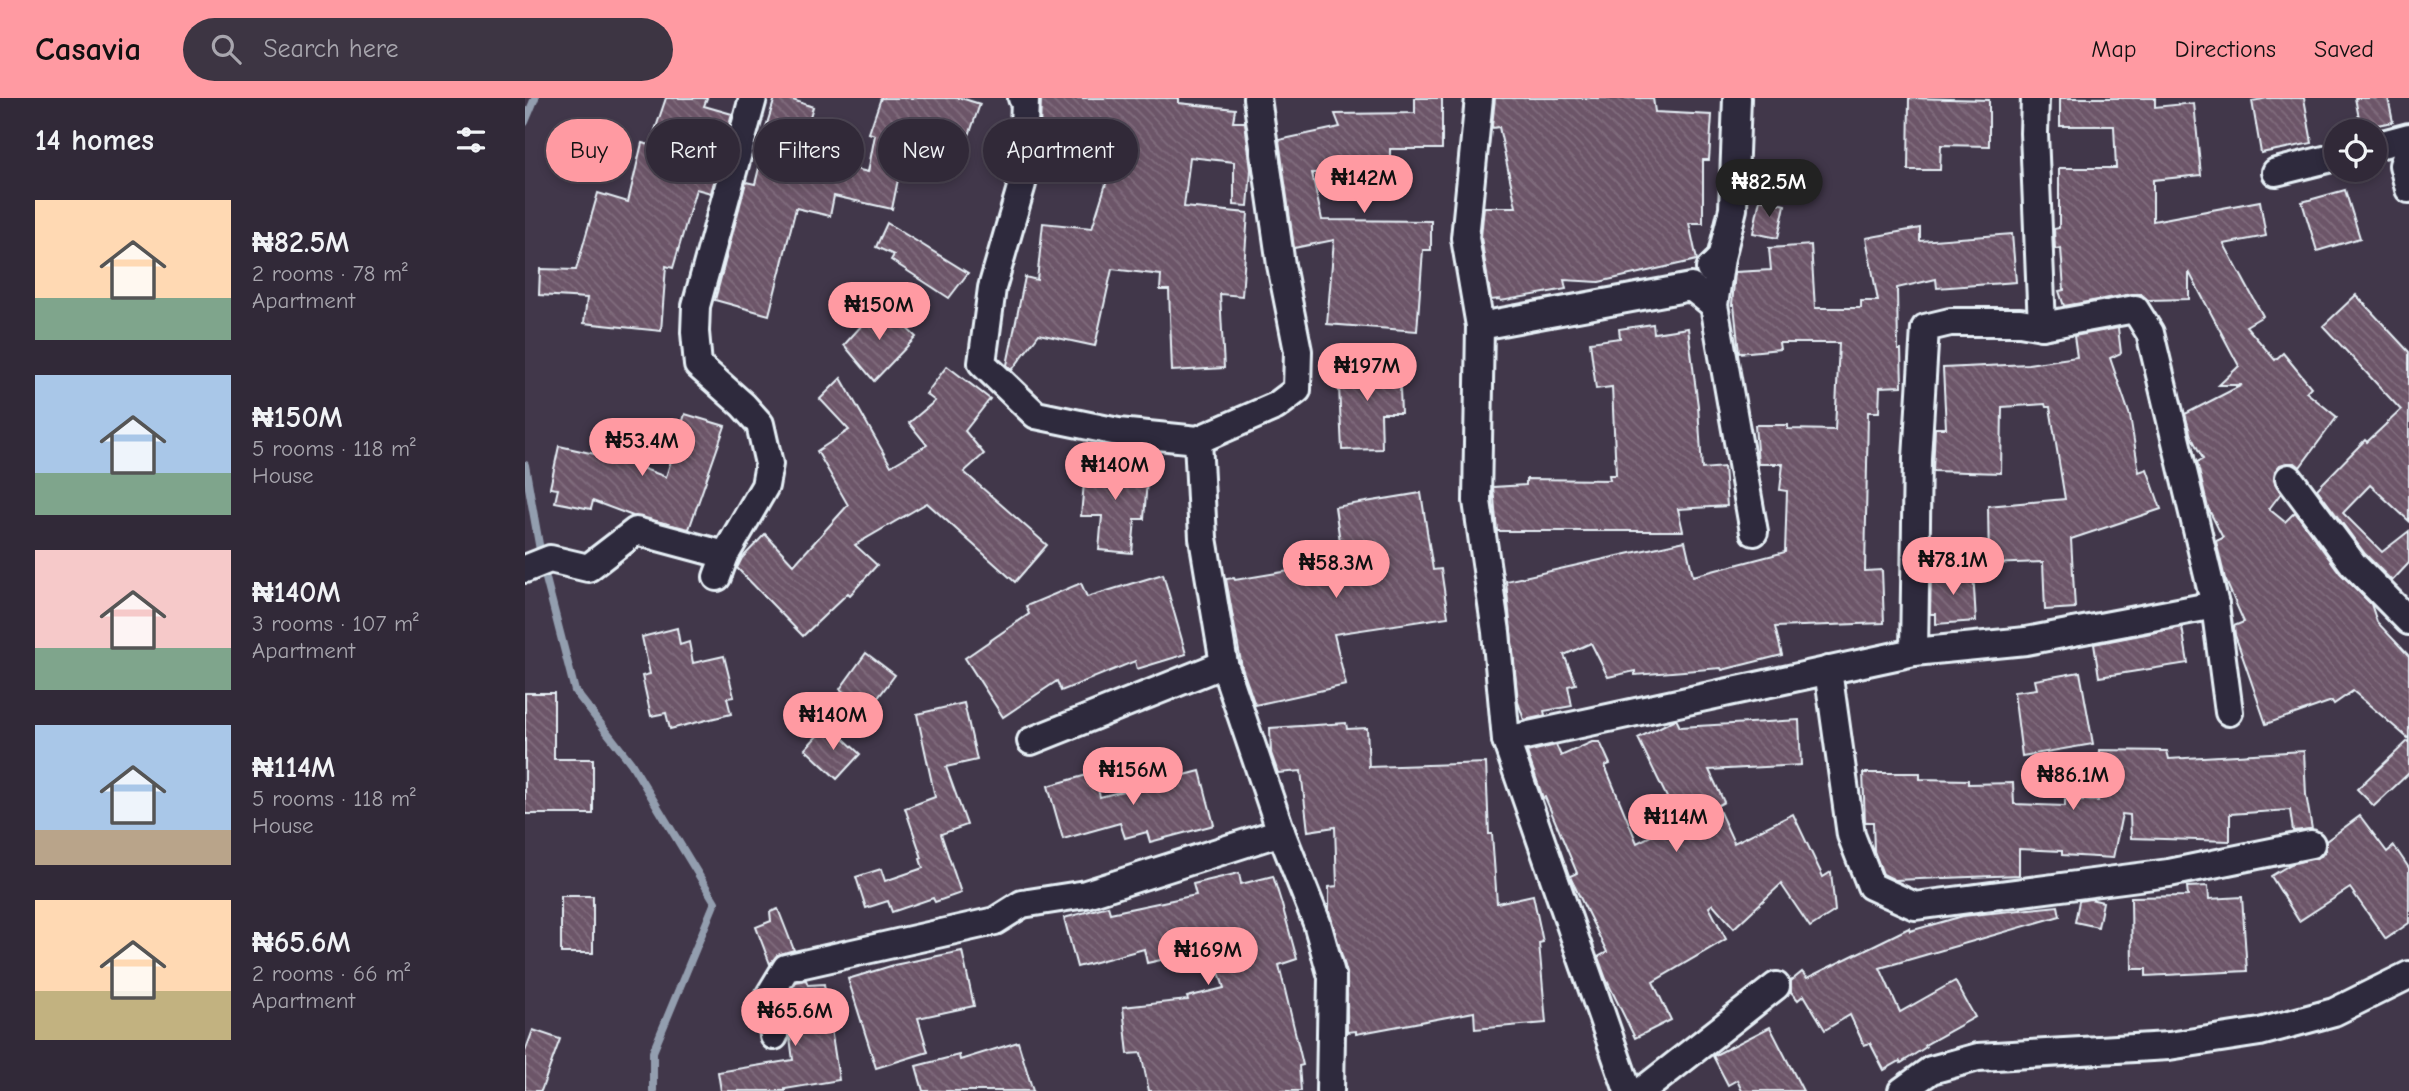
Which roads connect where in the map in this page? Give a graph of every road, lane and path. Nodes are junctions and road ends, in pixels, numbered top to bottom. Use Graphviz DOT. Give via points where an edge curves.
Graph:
graph roads {
  1 [pos="753,98"];
  2 [pos="1022,98"];
  3 [pos="1257,98"];
  4 [pos="1479,98"];
  5 [pos="1737,98"];
  6 [pos="2035,98"];
  7 [pos="2409,137"];
  8 [pos="2387,143"];
  9 [pos="2409,148"];
  10 [pos="2324,160"];
  11 [pos="2276,172"];
  12 [pos="2409,189"];
  13 [pos="1721,258"];
  14 [pos="1692,287"];
  15 [pos="1714,305"];
  16 [pos="1480,326"];
  17 [pos="2042,326"];
  18 [pos="1198,440"];
  19 [pos="2288,478"];
  20 [pos="1754,531"];
  21 [pos="536,565"];
  22 [pos="2215,605"];
  23 [pos="2409,621"];
  24 [pos="1914,652"];
  25 [pos="1224,664"];
  26 [pos="1828,670"];
  27 [pos="2229,712"];
  28 [pos="1506,740"];
  29 [pos="1031,741"];
  30 [pos="1281,832"];
  31 [pos="2312,844"];
  32 [pos="2409,975"];
  33 [pos="1776,986"];
  34 [pos="774,1036"];
  35 [pos="1330,1091"];
  36 [pos="1628,1091"];
  37 [pos="1642,1091"];
  38 [pos="1902,1091"];
  1 -- 21 [label="street" via="696,306 695,332 698,365 760,424 769,464 765,486 721,566 636,531 588,568"];
  2 -- 18 [label="street" via="1022,184 992,288 982,363 1035,415 1118,432"];
  3 -- 18 [label="street" via="1298,351 1297,390 1276,406"];
  4 -- 16 [label="street" via="1465,238"];
  5 -- 13 [label="street" via="1733,209"];
  6 -- 17 [label="street"];
  7 -- 8 [label="street"];
  9 -- 12 [label="street" via="2403,164"];
  10 -- 11 [label="street"];
  13 -- 14 [label="street"];
  13 -- 15 [label="street"];
  14 -- 15 [label="street"];
  14 -- 16 [label="street"];
  15 -- 20 [label="street"];
  16 -- 28 [label="street" via="1477,501"];
  17 -- 22 [label="street" via="2135,309 2150,333"];
  17 -- 24 [label="street" via="1950,322 1925,328 1917,458"];
  18 -- 25 [label="street" via="1203,538"];
  19 -- 23 [label="street" via="2353,564"];
  22 -- 24 [label="street" via="2026,641"];
  22 -- 27 [label="street"];
  24 -- 26 [label="street"];
  25 -- 29 [label="street"];
  25 -- 30 [label="street"];
  26 -- 28 [label="street"];
  26 -- 31 [label="street" via="1851,835 1871,886 1915,906 2169,873"];
  28 -- 36 [label="street"];
  30 -- 34 [label="street" via="1086,894 1022,904 995,921 786,968 769,996"];
  30 -- 35 [label="street" via="1317,923 1332,976"];
  32 -- 38 [label="street" via="2334,1012 2260,1032 2169,1046 1978,1058 1931,1070"];
  33 -- 37 [label="street"];
}
